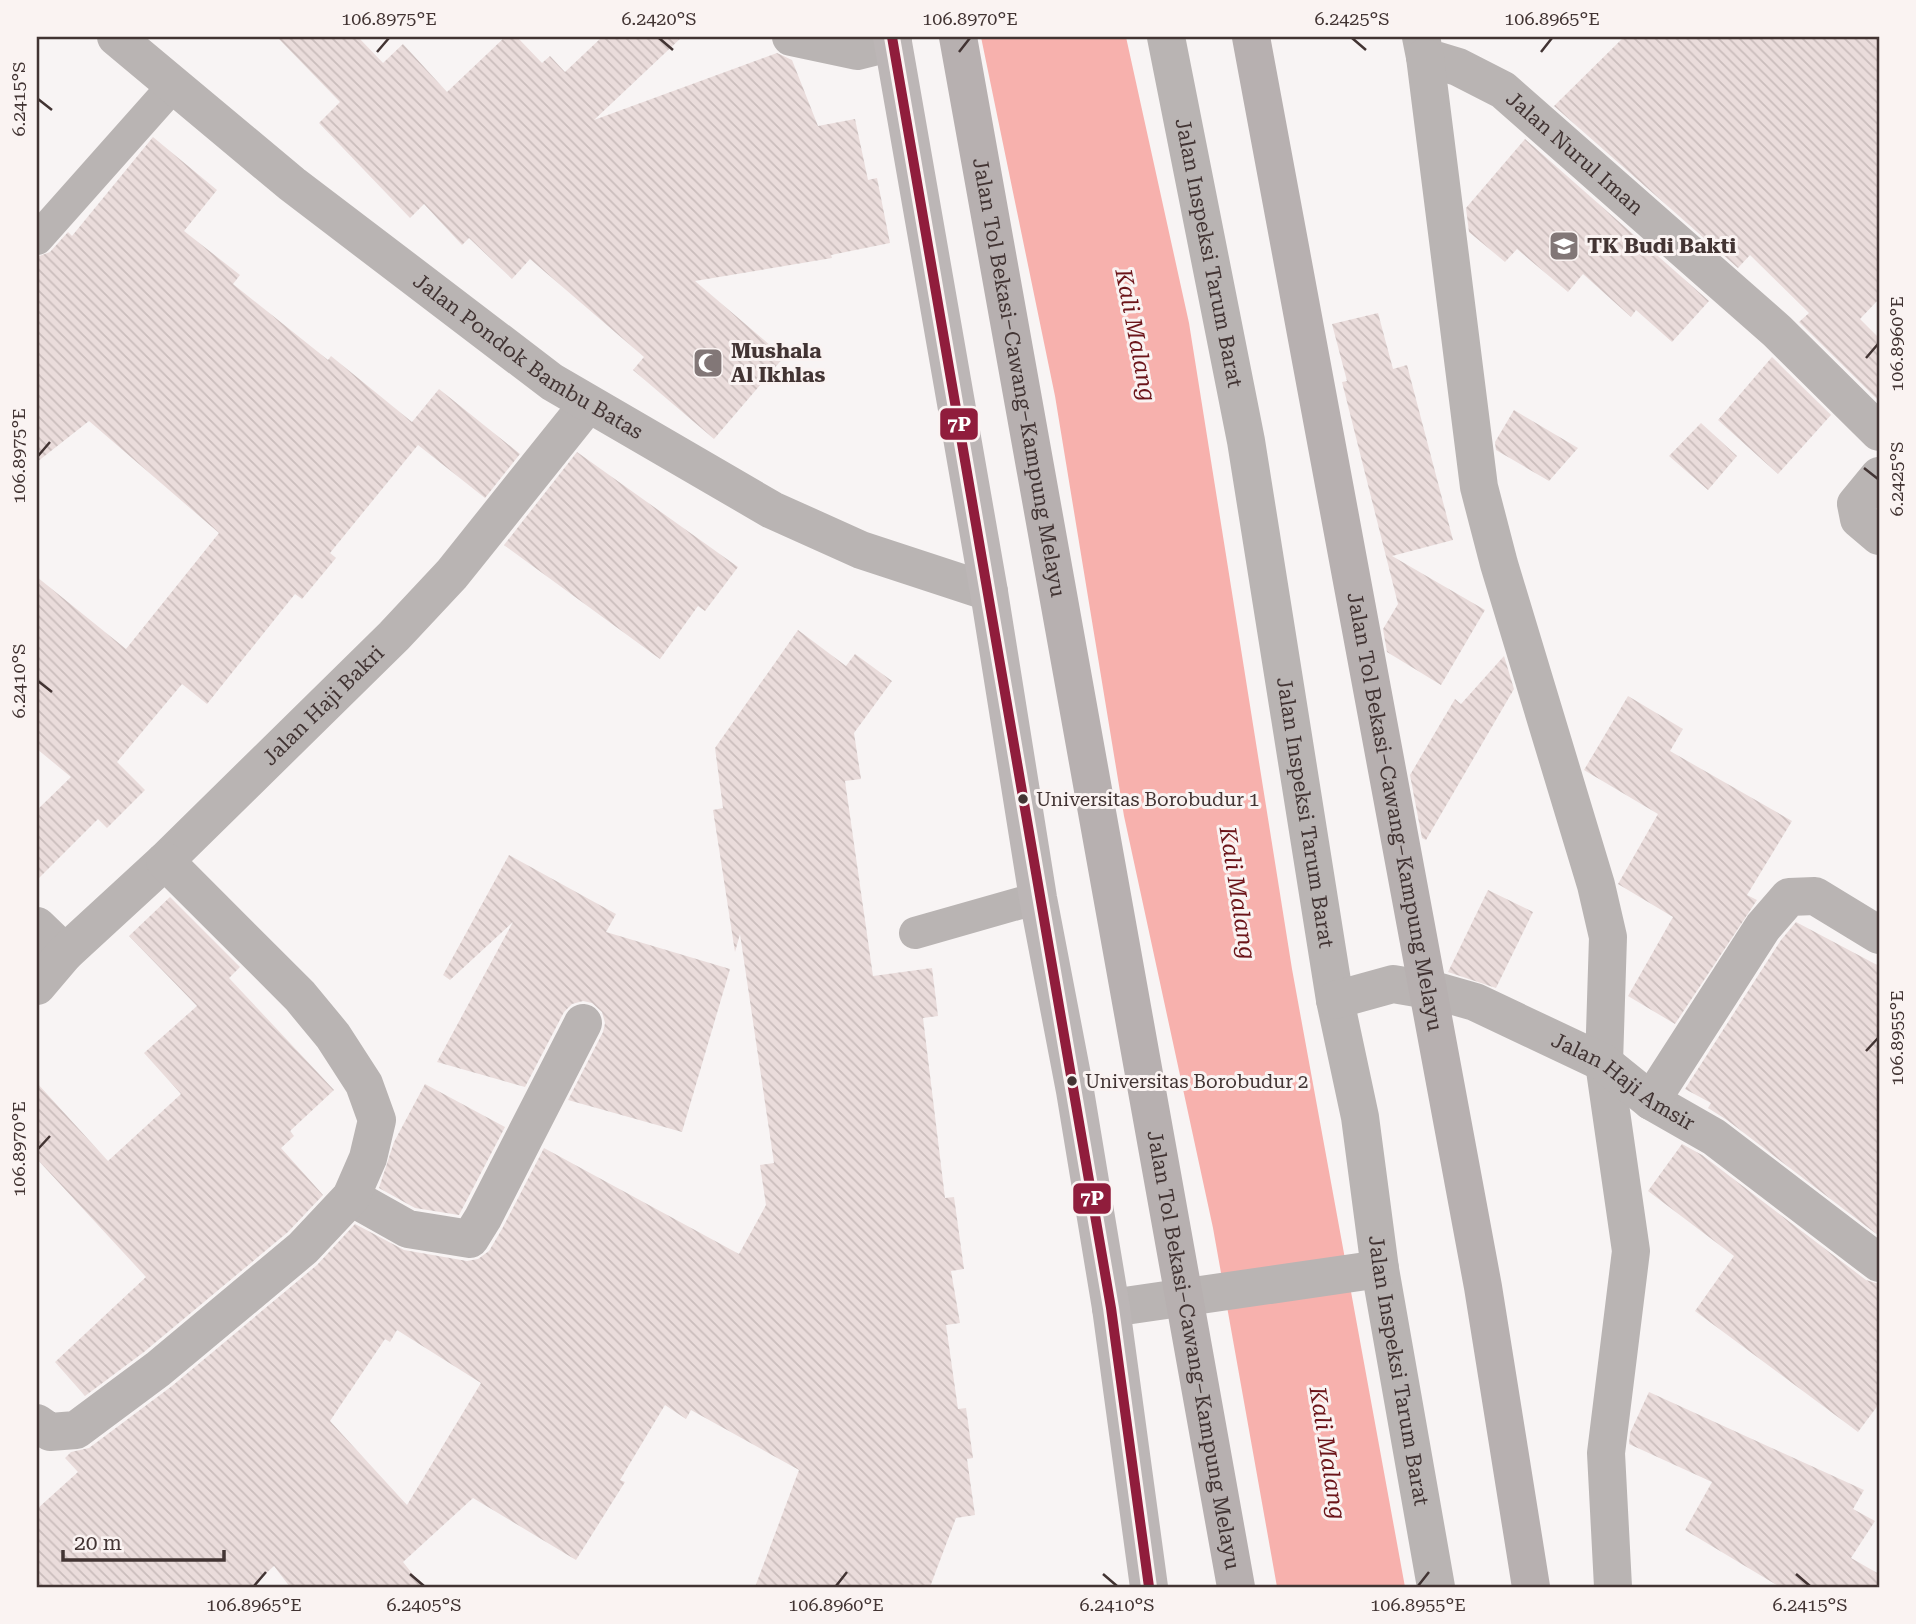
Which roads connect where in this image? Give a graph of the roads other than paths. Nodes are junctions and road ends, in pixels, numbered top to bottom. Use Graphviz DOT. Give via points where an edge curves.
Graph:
graph roads {
  1 [pos="116,37"];
  2 [pos="791,37"];
  3 [pos="958,37"];
  4 [pos="1166,37"];
  5 [pos="1251,37"];
  6 [pos="874,42"];
  7 [pos="1423,47"];
  8 [pos="173,86"];
  9 [pos="37,239"];
  10 [pos="588,404"];
  11 [pos="1879,432"];
  12 [pos="1879,476"];
  13 [pos="1879,536"];
  14 [pos="989,592"];
  15 [pos="165,861"];
  16 [pos="1038,898"];
  17 [pos="37,926"];
  18 [pos="915,933"];
  19 [pos="1879,935"];
  20 [pos="65,953"];
  21 [pos="37,986"];
  22 [pos="1335,1000"];
  23 [pos="583,1023"];
  24 [pos="1604,1063"];
  25 [pos="1651,1101"];
  26 [pos="351,1197"];
  27 [pos="1879,1263"];
  28 [pos="1366,1271"];
  29 [pos="1111,1308"];
  30 [pos="37,1423"];
  31 [pos="1149,1587"];
  32 [pos="1236,1587"];
  33 [pos="1436,1587"];
  34 [pos="1531,1587"];
  35 [pos="1613,1587"];
  1 -- 8 [label="street, Jalan Pondok Bambu Batas"];
  2 -- 6 [label="street"];
  3 -- 32 [label="highway, Jalan Tol Bekasi–Cawang–Kampung Melayu"];
  4 -- 22 [label="street, Jalan Inspeksi Tarum Barat" via="1246,441"];
  5 -- 34 [label="highway, Jalan Tol Bekasi–Cawang–Kampung Melayu" via="1483,1287"];
  6 -- 14 [label="main road"];
  7 -- 11 [label="street, Jalan Nurul Iman" via="1503,90 1777,331"];
  7 -- 24 [label="street" via="1479,487 1608,937"];
  8 -- 9 [label="lane"];
  8 -- 10 [label="street, Jalan Pondok Bambu Batas" via="303,192 552,382"];
  10 -- 14 [label="street, Jalan Pondok Bambu Batas" via="772,510 861,550"];
  10 -- 15 [label="street, Jalan Haji Bakri" via="452,574"];
  12 -- 13 [label="street" via="1856,504 1859,519"];
  14 -- 16 [label="main road"];
  15 -- 20 [label="street, Jalan Haji Bakri"];
  15 -- 26 [label="street" via="300,996 333,1036 363,1084 377,1120 368,1158"];
  16 -- 18 [label="lane"];
  16 -- 29 [label="main road"];
  17 -- 20 [label="street"];
  19 -- 25 [label="street" via="1815,896 1789,897 1763,928"];
  20 -- 21 [label="street, Jalan Haji Bakri"];
  22 -- 24 [label="street, Jalan Haji Amsir" via="1394,984 1440,992 1475,1002"];
  22 -- 28 [label="street, Jalan Inspeksi Tarum Barat" via="1360,1117"];
  23 -- 26 [label="street" via="470,1239 408,1229"];
  24 -- 25 [label="street, Jalan Haji Amsir"];
  24 -- 35 [label="street" via="1631,1251 1606,1453"];
  25 -- 27 [label="street, Jalan Haji Amsir" via="1714,1137"];
  26 -- 30 [label="street" via="303,1248 158,1369 76,1430 50,1432"];
  28 -- 29 [label="street"];
  28 -- 33 [label="street, Jalan Inspeksi Tarum Barat"];
  29 -- 31 [label="main road"];
}
